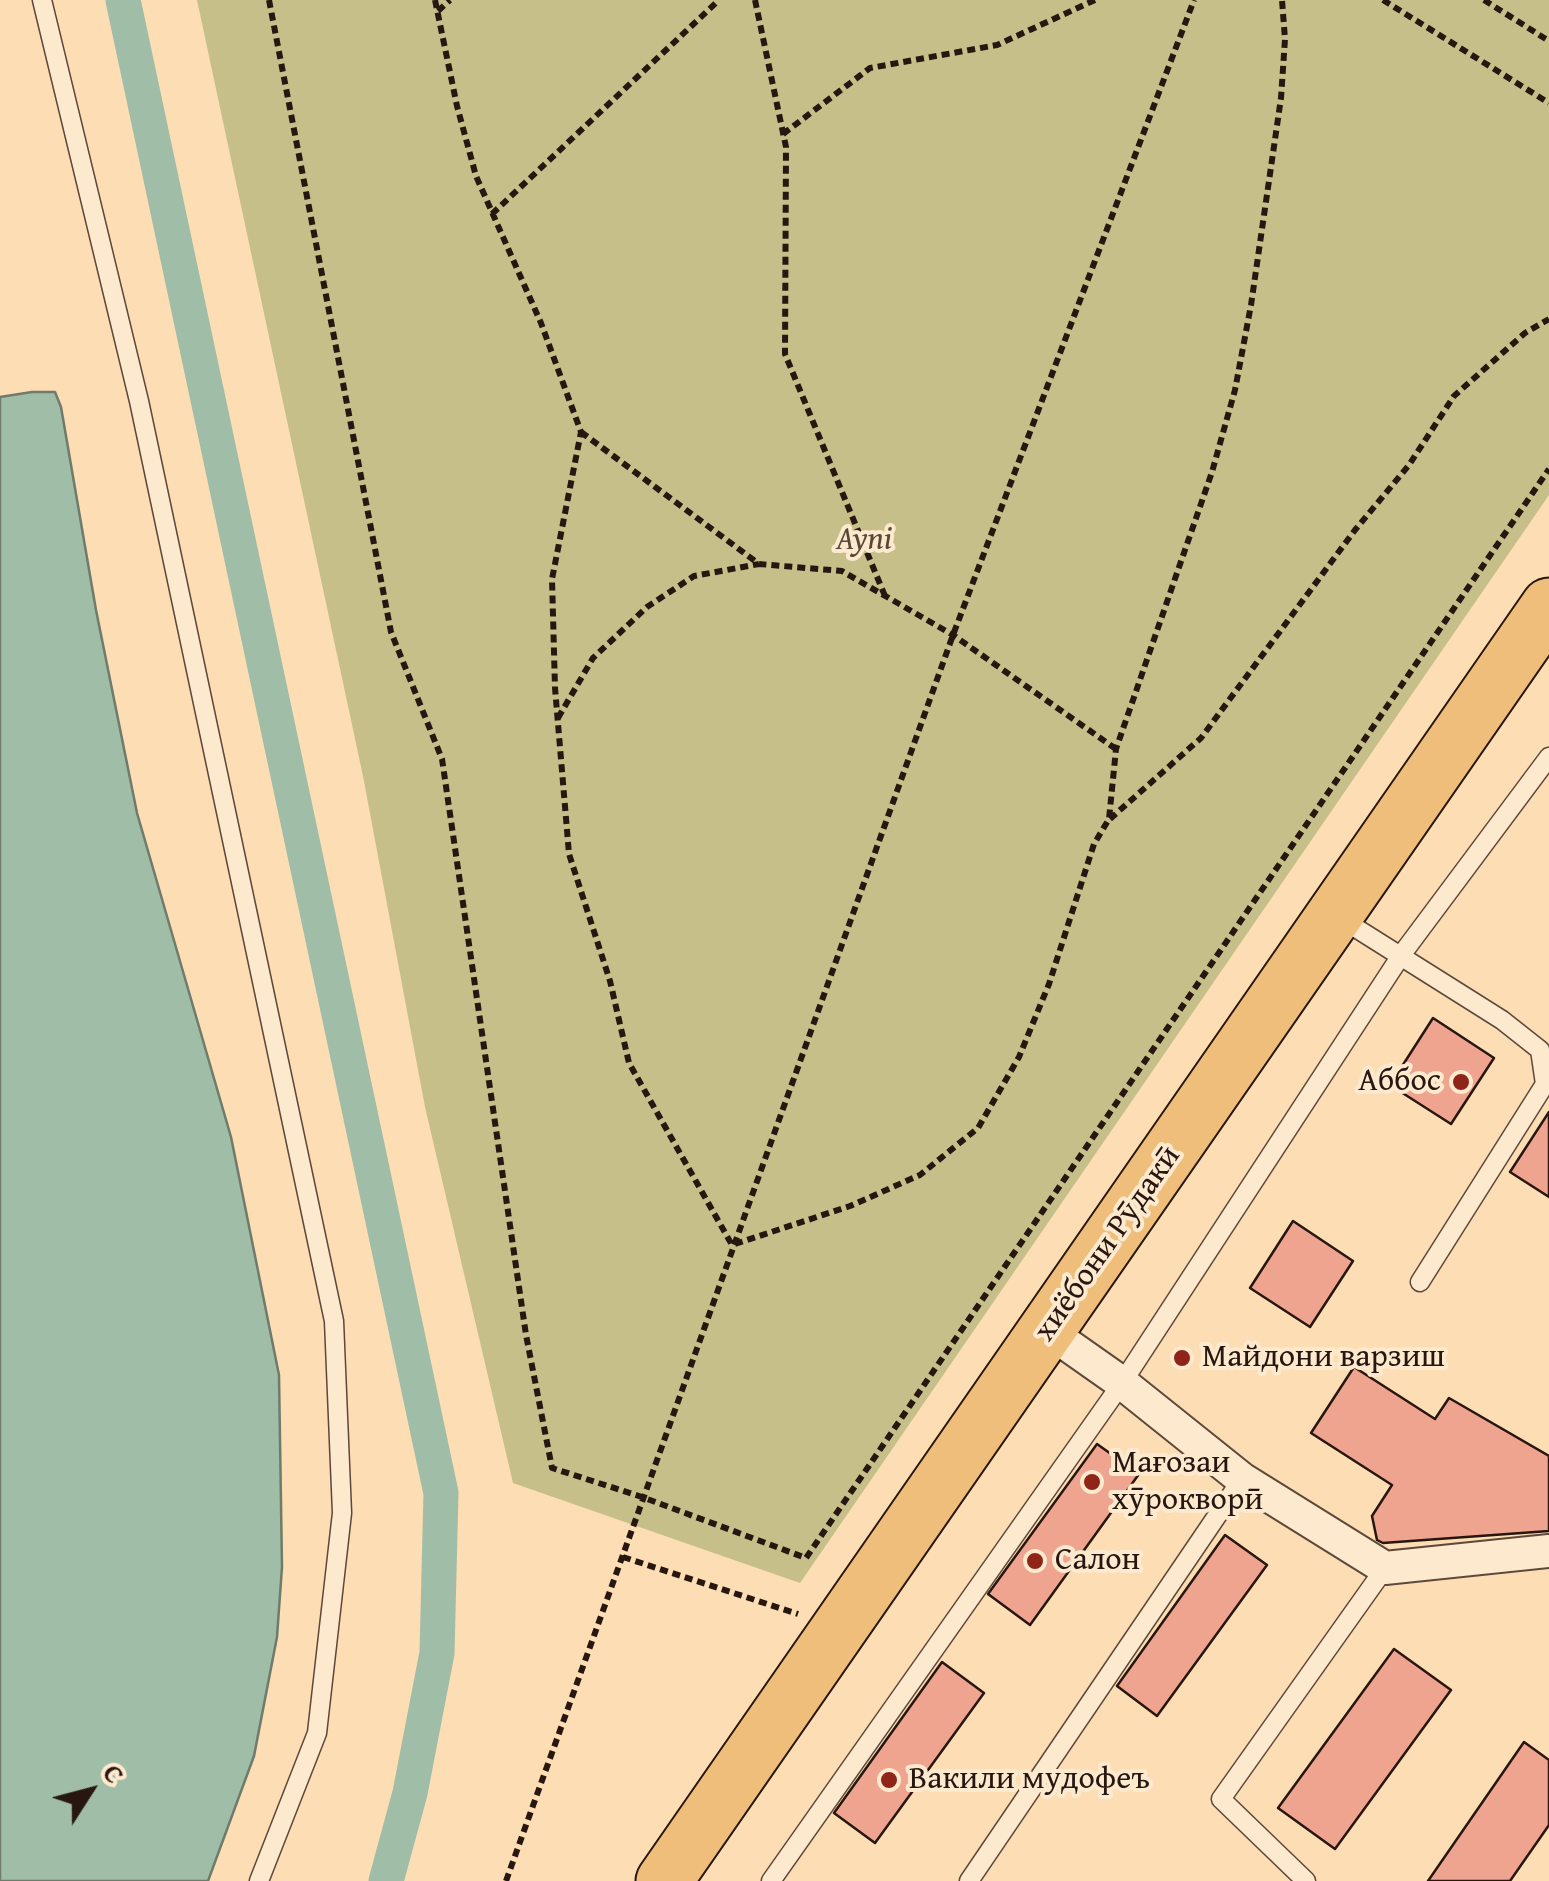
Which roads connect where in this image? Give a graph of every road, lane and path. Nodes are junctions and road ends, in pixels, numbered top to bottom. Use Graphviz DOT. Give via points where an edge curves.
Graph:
graph roads {
  1 [pos="42,0"];
  2 [pos="269,0"];
  3 [pos="435,0"];
  4 [pos="450,0"];
  5 [pos="718,0"];
  6 [pos="755,0"];
  7 [pos="1095,0"];
  8 [pos="1194,0"];
  9 [pos="1282,0"];
  10 [pos="1382,0"];
  11 [pos="1484,0"];
  12 [pos="438,10"];
  13 [pos="1549,41"];
  14 [pos="1549,102"];
  15 [pos="783,134"];
  16 [pos="492,214"];
  17 [pos="1549,319"];
  18 [pos="581,432"];
  19 [pos="1549,469"];
  20 [pos="759,564"];
  21 [pos="885,597"];
  22 [pos="1549,606"];
  23 [pos="953,635"];
  24 [pos="557,719"];
  25 [pos="1116,748"];
  26 [pos="1549,757"];
  27 [pos="1109,820"];
  28 [pos="1336,915"];
  29 [pos="1402,954"];
  30 [pos="732,1245"];
  31 [pos="1420,1282"];
  32 [pos="1048,1331"];
  33 [pos="1122,1383"];
  34 [pos="1242,1478"];
  35 [pos="642,1497"];
  36 [pos="1549,1550"];
  37 [pos="623,1557"];
  38 [pos="1385,1568"];
  39 [pos="798,1614"];
  40 [pos="258,1881"];
  41 [pos="506,1881"];
  42 [pos="664,1881"];
  43 [pos="770,1881"];
  44 [pos="969,1881"];
  45 [pos="1306,1881"];
  1 -- 40 [label="lane" via="139,401 334,1321 342,1513 317,1733"];
  2 -- 35 [label="path" via="390,632 442,759 526,1335 552,1468"];
  3 -- 12 [label="path"];
  4 -- 12 [label="path"];
  5 -- 16 [label="path"];
  6 -- 15 [label="path"];
  7 -- 15 [label="path" via="996,45 870,68"];
  8 -- 23 [label="path"];
  9 -- 25 [label="path" via="1272,174 1235,390"];
  10 -- 14 [label="path"];
  11 -- 13 [label="path"];
  12 -- 16 [label="path" via="457,106"];
  15 -- 21 [label="path" via="785,354"];
  16 -- 18 [label="path"];
  17 -- 27 [label="path" via="1454,396 1410,465 1201,738"];
  18 -- 20 [label="path"];
  18 -- 24 [label="path" via="552,579"];
  19 -- 35 [label="path" via="806,1558"];
  20 -- 21 [label="path" via="842,571"];
  20 -- 24 [label="path" via="694,576 647,607 593,658"];
  21 -- 23 [label="path"];
  22 -- 28 [label="highway, хиёбони Рӯдакӣ"];
  23 -- 25 [label="path"];
  23 -- 30 [label="path"];
  24 -- 30 [label="path" via="568,854 610,981 628,1064"];
  25 -- 27 [label="path"];
  26 -- 29 [label="lane"];
  27 -- 30 [label="path" via="1094,844 1026,1039 978,1128 920,1175"];
  28 -- 29 [label="lane"];
  28 -- 32 [label="highway, хиёбони Рӯдакӣ"];
  29 -- 31 [label="lane" via="1540,1050 1545,1084"];
  29 -- 33 [label="lane"];
  30 -- 35 [label="path"];
  32 -- 33 [label="street"];
  32 -- 42 [label="highway, хиёбони Рӯдакӣ"];
  33 -- 34 [label="street"];
  33 -- 43 [label="lane"];
  34 -- 38 [label="street"];
  34 -- 44 [label="lane"];
  35 -- 37 [label="path"];
  36 -- 38 [label="street"];
  37 -- 39 [label="path"];
  37 -- 41 [label="path"];
  38 -- 45 [label="lane" via="1221,1799"];
}
